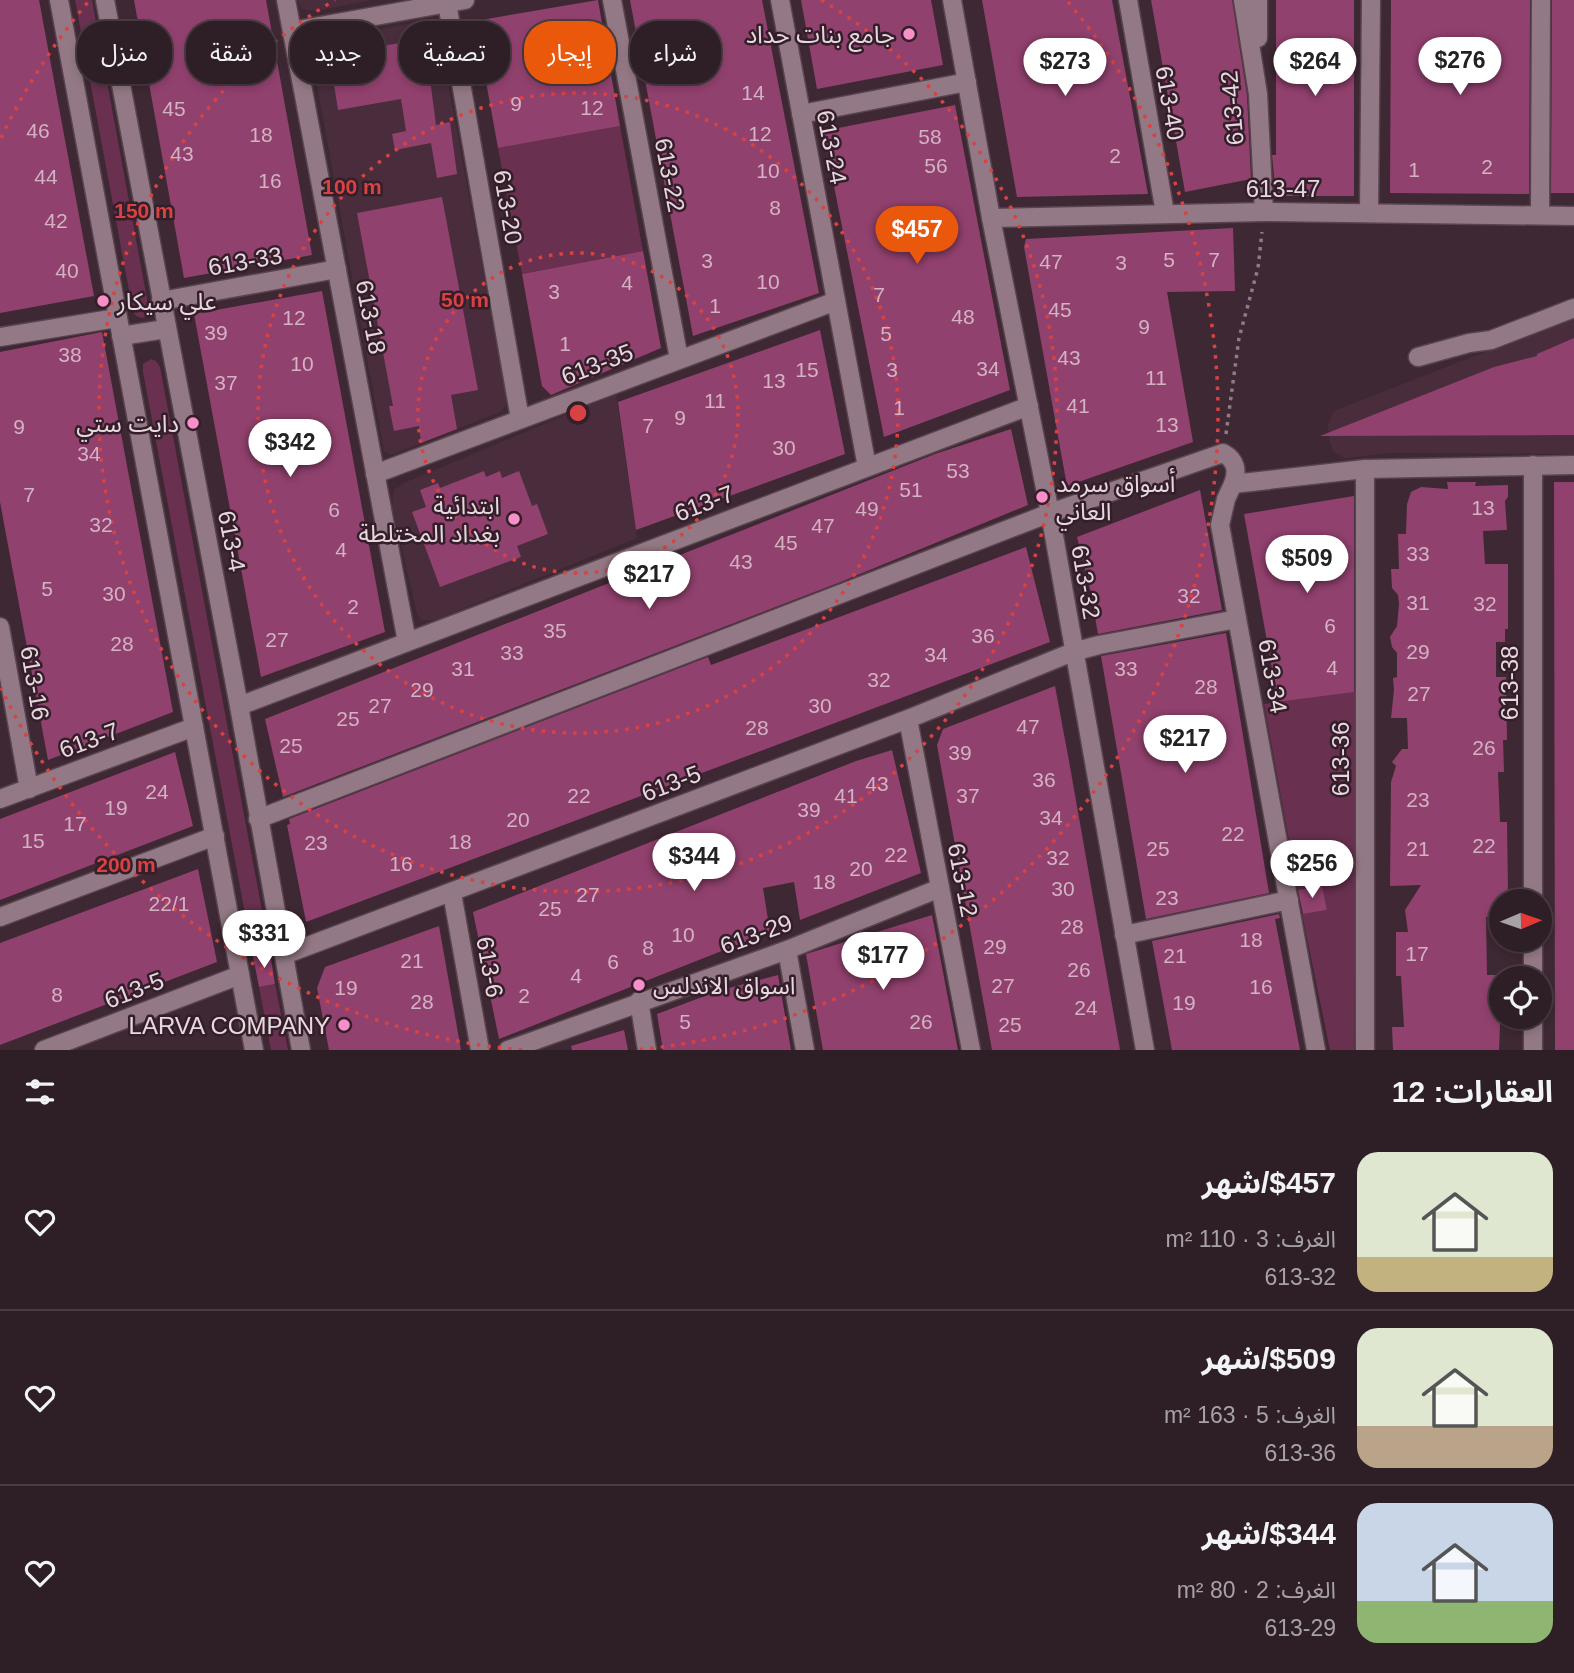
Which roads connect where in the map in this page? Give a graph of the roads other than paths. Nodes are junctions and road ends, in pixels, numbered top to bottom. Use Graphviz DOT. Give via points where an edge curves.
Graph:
graph roads {
  1 [pos="59,0"];
  2 [pos="105,0"];
  3 [pos="286,0"];
  4 [pos="612,0"];
  5 [pos="780,0"];
  6 [pos="952,0"];
  7 [pos="1128,0"];
  8 [pos="1243,0"];
  9 [pos="1258,0"];
  10 [pos="1371,0"];
  11 [pos="1541,0"];
  12 [pos="456,2"];
  13 [pos="290,21"];
  14 [pos="349,21"];
  15 [pos="967,82"];
  16 [pos="302,84"];
  17 [pos="1258,94"];
  18 [pos="801,114"];
  19 [pos="1264,212"];
  20 [pos="1165,214"];
  21 [pos="1369,214"];
  22 [pos="1540,215"];
  23 [pos="1574,216"];
  24 [pos="991,218"];
  25 [pos="337,270"];
  26 [pos="161,301"];
  27 [pos="836,302"];
  28 [pos="1574,308"];
  29 [pos="117,318"];
  30 [pos="166,329"];
  31 [pos="121,336"];
  32 [pos="0,337"];
  33 [pos="1418,357"];
  34 [pos="679,359"];
  35 [pos="1028,405"];
  36 [pos="520,419"];
  37 [pos="1533,465"];
  38 [pos="1574,465"];
  39 [pos="867,467"];
  40 [pos="1365,469"];
  41 [pos="375,474"];
  42 [pos="1233,484"];
  43 [pos="1050,513"];
  44 [pos="1237,619"];
  45 [pos="0,627"];
  46 [pos="407,642"];
  47 [pos="1073,652"];
  48 [pos="239,706"];
  49 [pos="908,719"];
  50 [pos="194,727"];
  51 [pos="29,789"];
  52 [pos="0,799"];
  53 [pos="258,819"];
  54 [pos="215,836"];
  55 [pos="940,888"];
  56 [pos="1533,889"];
  57 [pos="452,893"];
  58 [pos="1289,900"];
  59 [pos="0,917"];
  60 [pos="1124,935"];
  61 [pos="787,950"];
  62 [pos="284,955"];
  63 [pos="240,975"];
  64 [pos="639,1001"];
  65 [pos="1533,1029"];
  66 [pos="78,1044"];
  67 [pos="44,1050"];
  68 [pos="254,1050"];
  69 [pos="301,1050"];
  70 [pos="480,1050"];
  71 [pos="508,1050"];
  72 [pos="647,1050"];
  73 [pos="804,1050"];
  74 [pos="971,1050"];
  75 [pos="1145,1050"];
  76 [pos="1316,1050"];
  77 [pos="1365,1050"];
  78 [pos="1533,1050"];
  1 -- 29 [label="street"];
  2 -- 26 [label="street, 613-4"];
  3 -- 13 [label="street, 613-18"];
  4 -- 34 [label="street, 613-22"];
  5 -- 18 [label="street, 613-24"];
  6 -- 15 [label="street, 613-32"];
  7 -- 20 [label="street, 613-40"];
  8 -- 17 [label="street, 613-42"];
  9 -- 17 [label="street"];
  10 -- 21 [label="street"];
  11 -- 22 [label="street"];
  12 -- 14 [label="street"];
  12 -- 36 [label="street, 613-20"];
  15 -- 18 [label="street"];
  15 -- 24 [label="street, 613-32"];
  16 -- 25 [label="street, 613-18"];
  17 -- 19 [label="street, 613-42"];
  18 -- 27 [label="street, 613-24"];
  19 -- 20 [label="street, 613-47"];
  19 -- 21 [label="street, 613-47"];
  20 -- 24 [label="street, 613-47"];
  21 -- 22 [label="street, 613-47"];
  22 -- 23 [label="street, 613-47"];
  24 -- 35 [label="street, 613-32"];
  25 -- 26 [label="street, 613-33"];
  25 -- 41 [label="street, 613-18"];
  26 -- 30 [label="street, 613-4"];
  27 -- 34 [label="street, 613-35"];
  27 -- 39 [label="street, 613-24"];
  28 -- 33 [label="street" via="1491,340"];
  29 -- 31 [label="street"];
  29 -- 32 [label="street"];
  30 -- 31 [label="street"];
  30 -- 48 [label="street, 613-4"];
  31 -- 50 [label="street"];
  34 -- 36 [label="street, 613-35"];
  35 -- 39 [label="street, 613-7"];
  35 -- 43 [label="street, 613-32"];
  36 -- 41 [label="street, 613-35"];
  37 -- 38 [label="street"];
  37 -- 40 [label="street"];
  37 -- 56 [label="street, 613-38"];
  39 -- 46 [label="street, 613-7"];
  40 -- 42 [label="street"];
  40 -- 77 [label="street, 613-36"];
  41 -- 46 [label="street, 613-18"];
  42 -- 43 [label="street" via="1235,465 1223,453"];
  42 -- 44 [label="street, 613-34" via="1220,525"];
  43 -- 47 [label="street, 613-32"];
  43 -- 53 [label="street"];
  44 -- 47 [label="street, 613-5"];
  44 -- 58 [label="street, 613-34"];
  45 -- 51 [label="street, 613-16"];
  46 -- 48 [label="street, 613-7"];
  47 -- 49 [label="street, 613-5"];
  47 -- 60 [label="street, 613-32"];
  48 -- 53 [label="street, 613-4"];
  49 -- 55 [label="street, 613-12"];
  49 -- 57 [label="street, 613-5"];
  50 -- 51 [label="street, 613-7"];
  50 -- 54 [label="street"];
  51 -- 52 [label="street, 613-7"];
  53 -- 62 [label="street, 613-4"];
  54 -- 59 [label="street"];
  54 -- 63 [label="street"];
  55 -- 61 [label="street, 613-29"];
  55 -- 74 [label="street, 613-12"];
  57 -- 62 [label="street, 613-5"];
  57 -- 70 [label="street, 613-6"];
  58 -- 60 [label="street"];
  58 -- 76 [label="street, 613-34"];
  60 -- 75 [label="street, 613-32"];
  61 -- 64 [label="street, 613-29"];
  61 -- 73 [label="street"];
  62 -- 69 [label="street, 613-4"];
  63 -- 66 [label="street, 613-5"];
  63 -- 68 [label="street"];
  64 -- 71 [label="street, 613-29"];
  64 -- 72 [label="street"];
  65 -- 78 [label="street"];
  66 -- 67 [label="street, 613-5"];
}
